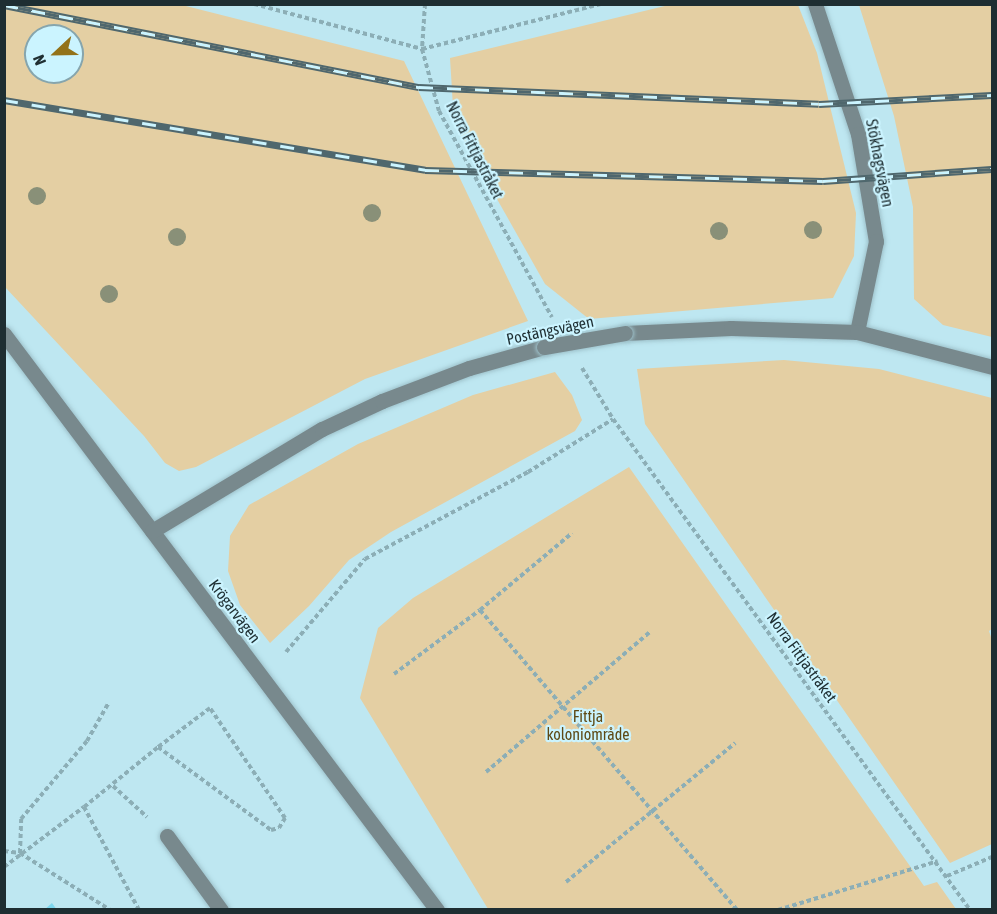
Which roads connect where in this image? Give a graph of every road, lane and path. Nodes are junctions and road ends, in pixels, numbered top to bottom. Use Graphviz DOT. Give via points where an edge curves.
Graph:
graph roads {
  1 [pos="254,4"];
  2 [pos="425,4"];
  3 [pos="601,4"];
  4 [pos="815,4"];
  5 [pos="268,6"];
  6 [pos="422,49"];
  7 [pos="540,297"];
  8 [pos="857,332"];
  9 [pos="4,334"];
  10 [pos="993,367"];
  11 [pos="152,531"];
  12 [pos="572,533"];
  13 [pos="480,610"];
  14 [pos="651,631"];
  15 [pos="286,652"];
  16 [pos="394,674"];
  17 [pos="108,704"];
  18 [pos="562,705"];
  19 [pos="735,743"];
  20 [pos="158,747"];
  21 [pos="486,772"];
  22 [pos="113,786"];
  23 [pos="84,807"];
  24 [pos="654,810"];
  25 [pos="167,836"];
  26 [pos="4,851"];
  27 [pos="20,853"];
  28 [pos="993,857"];
  29 [pos="938,861"];
  30 [pos="4,867"];
  31 [pos="947,876"];
  32 [pos="566,882"];
  33 [pos="110,909"];
  34 [pos="138,909"];
  35 [pos="221,909"];
  36 [pos="437,909"];
  37 [pos="737,909"];
  38 [pos="778,909"];
  39 [pos="970,909"];
  1 -- 5 [label="path"];
  2 -- 6 [label="path, Norra Fittjastråket"];
  3 -- 6 [label="path"];
  4 -- 8 [label="street, Stökhagsvägen" via="858,134 876,242"];
  5 -- 6 [label="path"];
  6 -- 7 [label="path, Norra Fittjastråket" via="439,111"];
  8 -- 10 [label="street, Postängsvägen"];
  8 -- 11 [label="street, Postängsvägen, bridge" via="732,328 625,333 544,347 469,368 322,429"];
  9 -- 11 [label="street, Krögarvägen"];
  11 -- 36 [label="street, Krögarvägen"];
  12 -- 13 [label="path"];
  13 -- 16 [label="path"];
  13 -- 18 [label="path"];
  14 -- 18 [label="path"];
  15 -- 29 [label="path, Norra Fittjastråket" via="364,560 528,472 613,419"];
  17 -- 27 [label="path" via="87,741 21,819"];
  18 -- 21 [label="path"];
  18 -- 24 [label="path"];
  19 -- 24 [label="path"];
  20 -- 20 [label="path" via="271,830 279,828 285,818 210,708"];
  20 -- 22 [label="path"];
  22 -- 23 [label="path"];
  22 -- 25 [label="path"];
  23 -- 27 [label="path"];
  23 -- 34 [label="path"];
  24 -- 32 [label="path"];
  24 -- 37 [label="path"];
  25 -- 35 [label="street"];
  26 -- 27 [label="path"];
  27 -- 30 [label="path"];
  27 -- 33 [label="path"];
  28 -- 31 [label="path"];
  29 -- 31 [label="path, Norra Fittjastråket"];
  29 -- 38 [label="path"];
  31 -- 39 [label="path, Norra Fittjastråket"];
}
